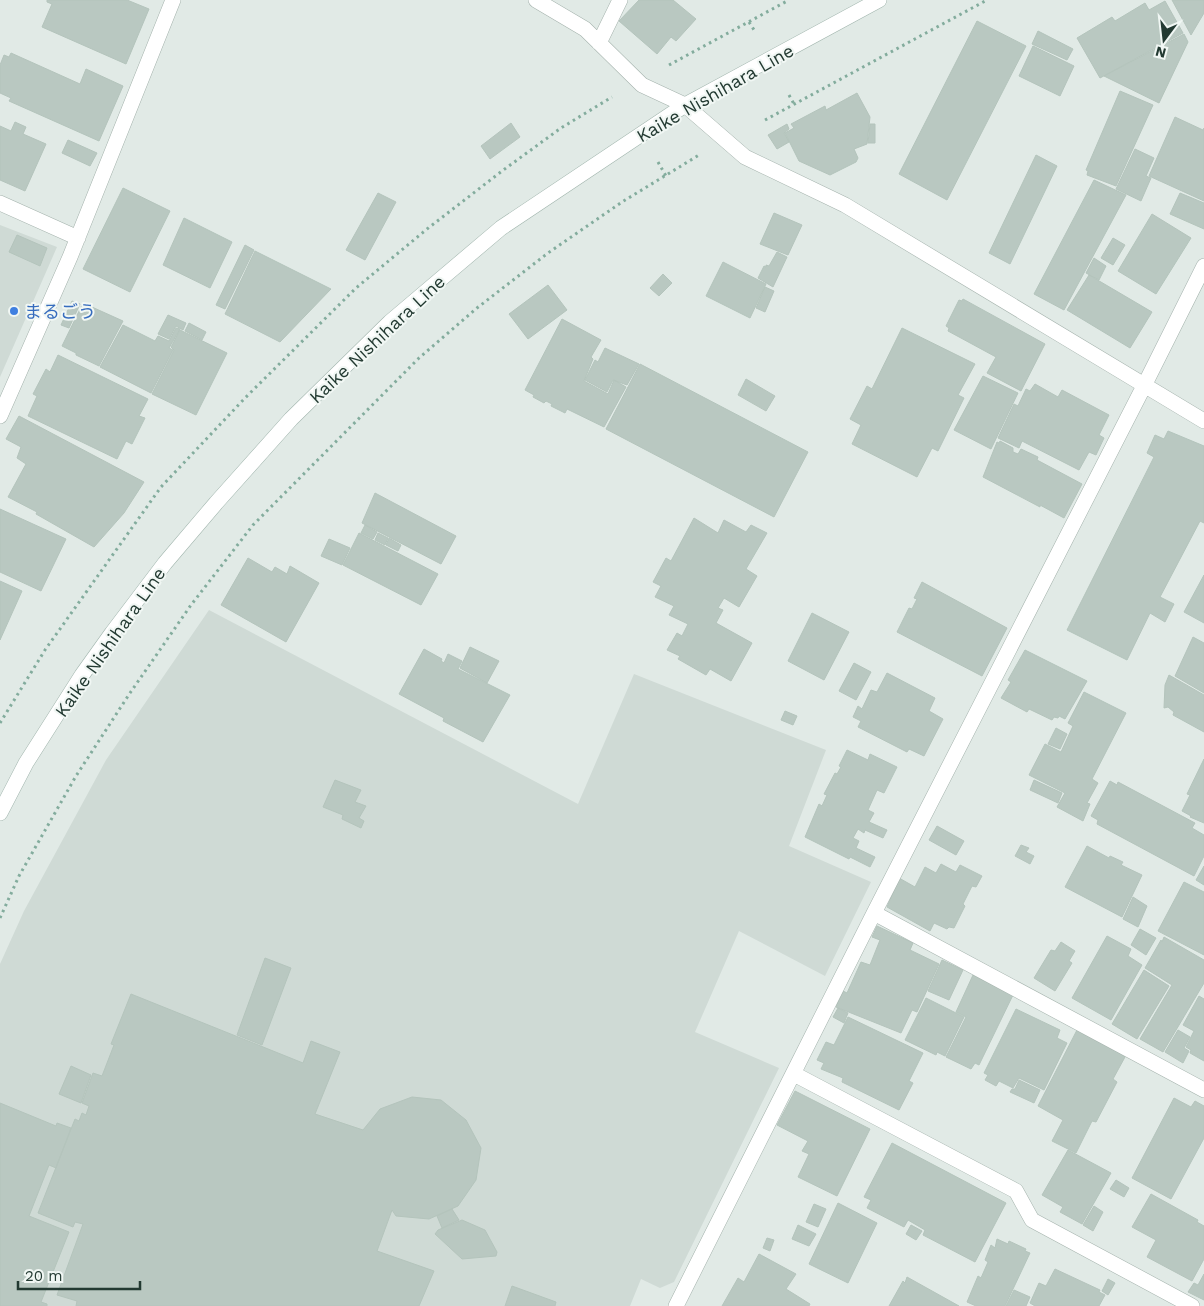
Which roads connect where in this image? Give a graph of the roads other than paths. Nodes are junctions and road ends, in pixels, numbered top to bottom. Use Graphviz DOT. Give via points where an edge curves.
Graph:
graph roads {
  1 [pos="173,0"];
  2 [pos="536,0"];
  3 [pos="620,0"];
  4 [pos="879,0"];
  5 [pos="599,43"];
  6 [pos="685,106"];
  7 [pos="0,203"];
  8 [pos="78,238"];
  9 [pos="1204,266"];
  10 [pos="1144,386"];
  11 [pos="0,416"];
  12 [pos="1204,421"];
  13 [pos="0,813"];
  14 [pos="874,913"];
  15 [pos="794,1074"];
  16 [pos="1204,1090"];
  17 [pos="676,1306"];
  18 [pos="1192,1306"];
  1 -- 8 [label="street"];
  2 -- 5 [label="street" via="585,29"];
  3 -- 5 [label="street"];
  4 -- 6 [label="street, Kaike Nishihara Line"];
  5 -- 6 [label="street" via="642,85"];
  6 -- 10 [label="street" via="745,157 845,204"];
  6 -- 13 [label="street, Kaike Nishihara Line" via="501,228 390,322 291,419 165,563 112,633 26,763"];
  7 -- 8 [label="street"];
  8 -- 11 [label="street"];
  9 -- 10 [label="street"];
  10 -- 12 [label="street"];
  10 -- 14 [label="street"];
  14 -- 15 [label="street"];
  14 -- 16 [label="street"];
  15 -- 17 [label="street"];
  15 -- 18 [label="street" via="1016,1192 1032,1220"];
}
